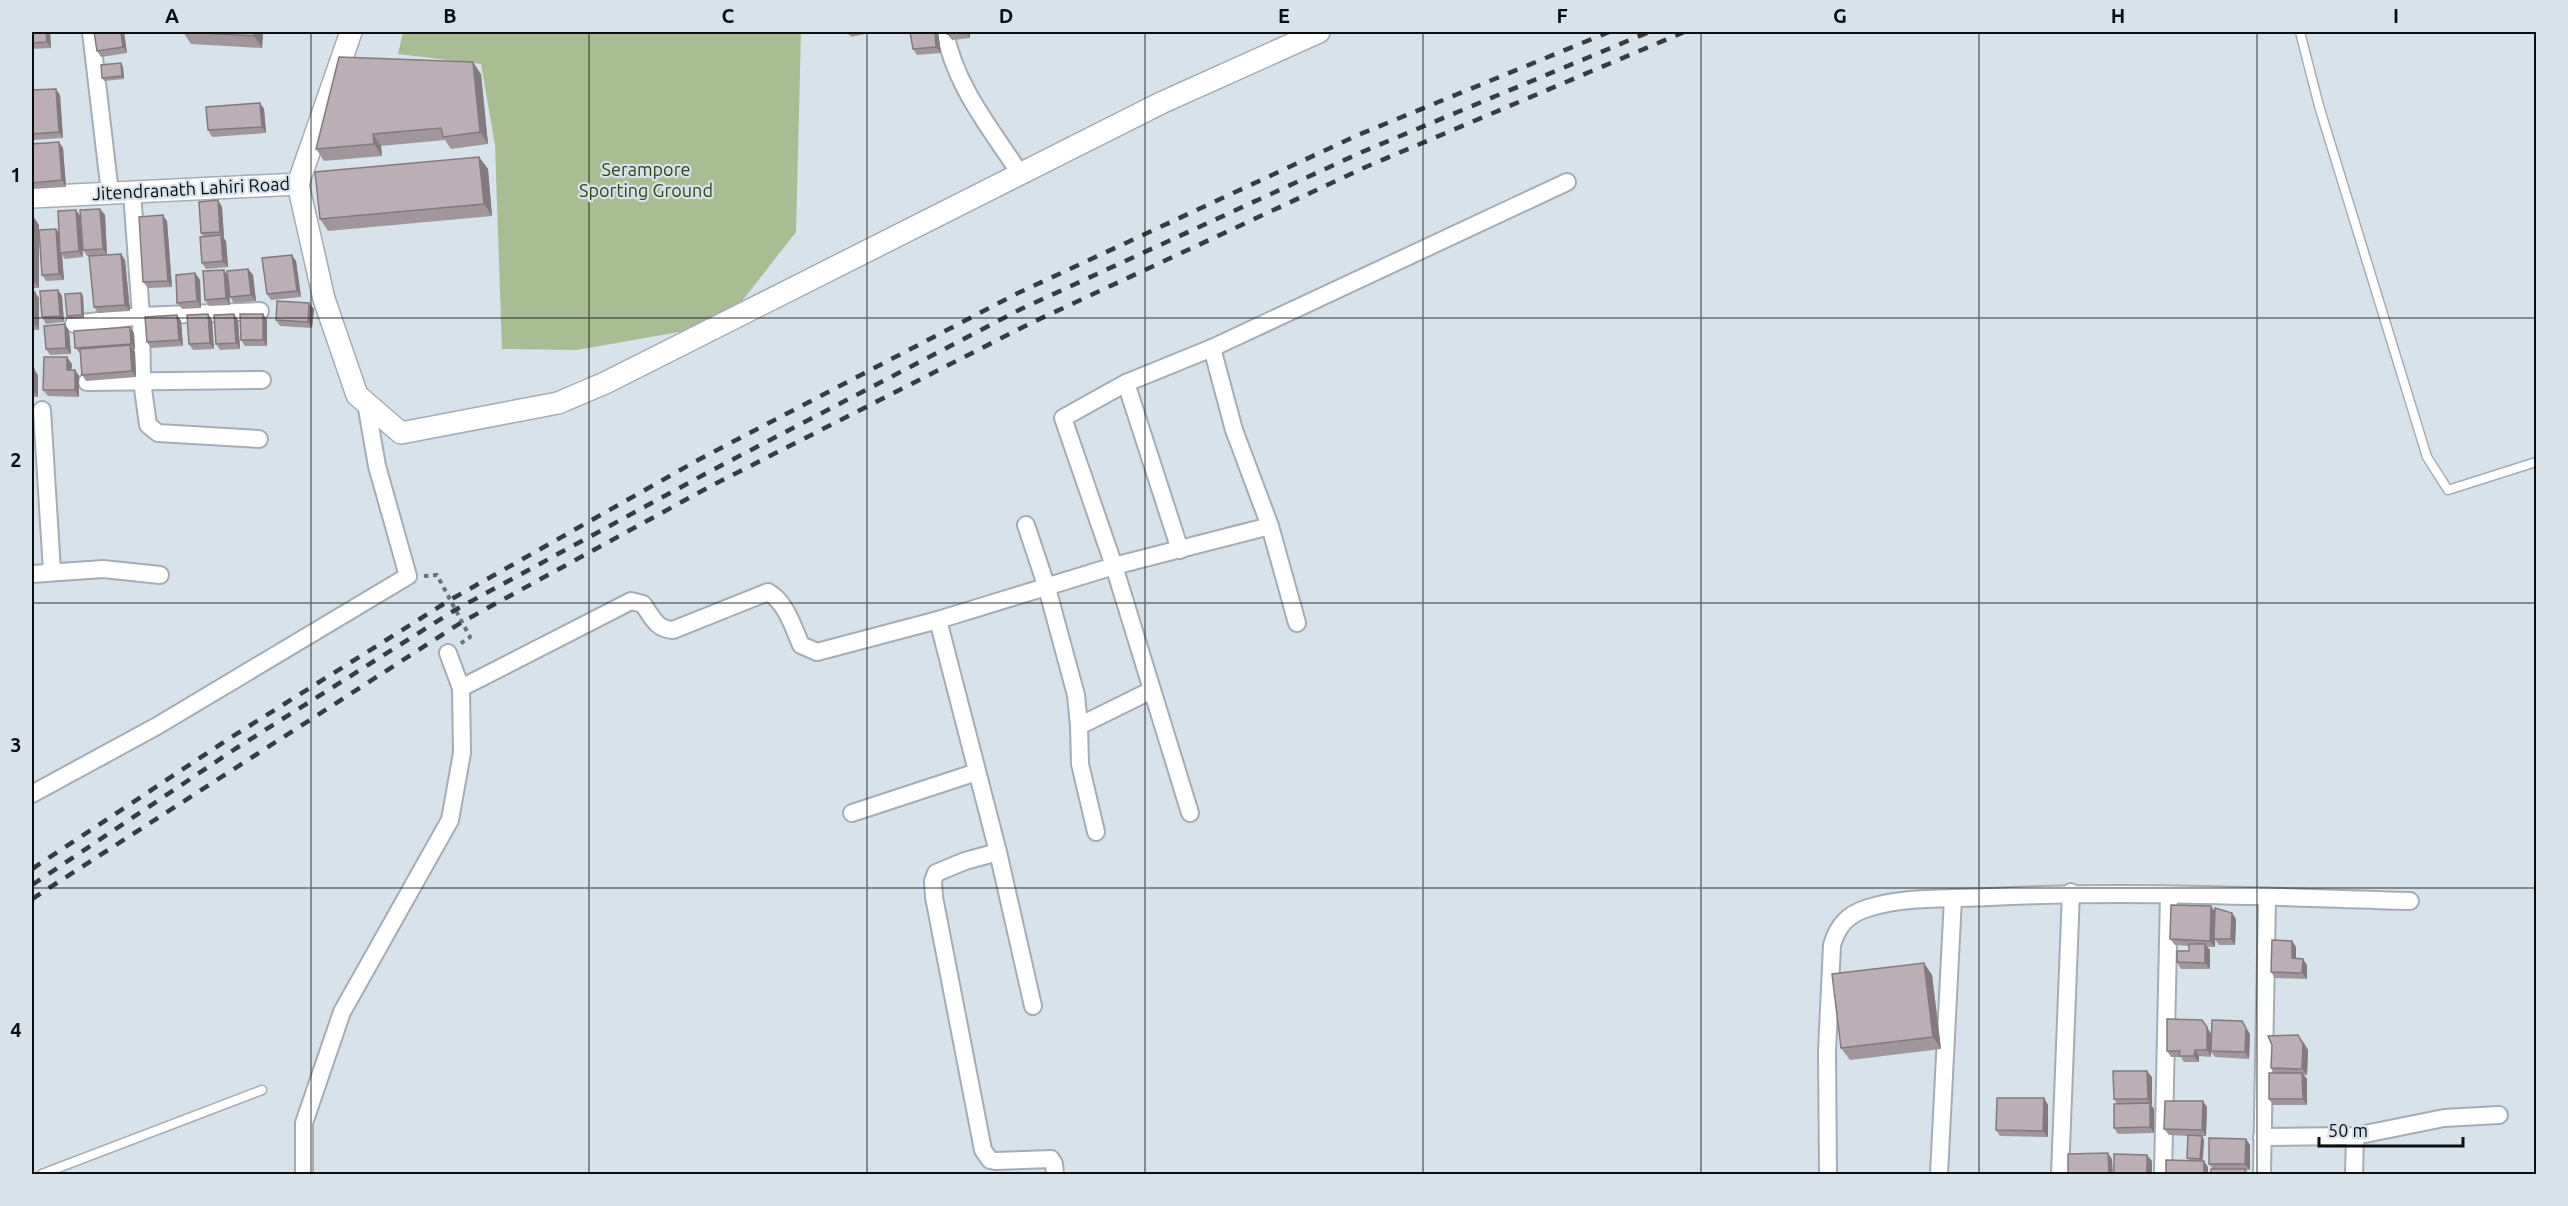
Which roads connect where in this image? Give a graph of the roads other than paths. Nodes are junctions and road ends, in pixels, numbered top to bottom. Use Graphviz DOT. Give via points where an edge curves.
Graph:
graph roads {
  1 [pos="91,32"];
  2 [pos="351,32"];
  3 [pos="945,32"];
  4 [pos="1319,32"];
  5 [pos="2300,32"];
  6 [pos="1021,175"];
  7 [pos="1567,182"];
  8 [pos="298,184"];
  9 [pos="132,192"];
  10 [pos="110,193"];
  11 [pos="32,197"];
  12 [pos="260,311"];
  13 [pos="141,315"];
  14 [pos="74,324"];
  15 [pos="1212,348"];
  16 [pos="262,380"];
  17 [pos="142,381"];
  18 [pos="87,382"];
  19 [pos="1126,383"];
  20 [pos="366,403"];
  21 [pos="42,410"];
  22 [pos="259,439"];
  23 [pos="2536,462"];
  24 [pos="1026,525"];
  25 [pos="1270,526"];
  26 [pos="1180,550"];
  27 [pos="1114,566"];
  28 [pos="52,571"];
  29 [pos="32,574"];
  30 [pos="160,575"];
  31 [pos="1047,588"];
  32 [pos="938,620"];
  33 [pos="1297,624"];
  34 [pos="448,653"];
  35 [pos="461,688"];
  36 [pos="1152,690"];
  37 [pos="1078,726"];
  38 [pos="977,772"];
  39 [pos="32,794"];
  40 [pos="852,813"];
  41 [pos="1190,813"];
  42 [pos="1096,832"];
  43 [pos="998,852"];
  44 [pos="2071,892"];
  45 [pos="2169,895"];
  46 [pos="2267,897"];
  47 [pos="1953,898"];
  48 [pos="2410,901"];
  49 [pos="1033,1006"];
  50 [pos="262,1090"];
  51 [pos="2499,1115"];
  52 [pos="2355,1136"];
  53 [pos="2262,1137"];
  54 [pos="42,1174"];
  55 [pos="304,1174"];
  56 [pos="1055,1174"];
  57 [pos="1828,1174"];
  58 [pos="1939,1174"];
  59 [pos="2060,1174"];
  60 [pos="2163,1174"];
  61 [pos="2262,1174"];
  62 [pos="2354,1174"];
  1 -- 10 [label="street"];
  2 -- 8 [label="street, Jitendranath Lahiri Road"];
  3 -- 6 [label="street" via="960,81"];
  4 -- 6 [label="street" via="1161,103"];
  5 -- 23 [label="lane" via="2427,457 2448,490"];
  6 -- 20 [label="street" via="704,335 558,403 401,433"];
  7 -- 15 [label="street"];
  8 -- 9 [label="street, Jitendranath Lahiri Road"];
  8 -- 20 [label="street" via="324,299 357,395"];
  9 -- 10 [label="street, Jitendranath Lahiri Road"];
  9 -- 13 [label="street"];
  10 -- 11 [label="street, Jitendranath Lahiri Road"];
  12 -- 13 [label="street"];
  13 -- 14 [label="street"];
  13 -- 17 [label="street"];
  15 -- 19 [label="street"];
  15 -- 25 [label="street" via="1234,430"];
  16 -- 17 [label="street"];
  17 -- 18 [label="street"];
  17 -- 22 [label="street" via="145,414 152,431"];
  19 -- 26 [label="street"];
  19 -- 27 [label="street" via="1063,418"];
  20 -- 39 [label="street" via="377,466 408,576 158,726"];
  21 -- 28 [label="street"];
  24 -- 31 [label="street"];
  25 -- 26 [label="street"];
  25 -- 33 [label="street"];
  26 -- 27 [label="street"];
  27 -- 31 [label="street"];
  27 -- 36 [label="street"];
  28 -- 29 [label="street"];
  28 -- 30 [label="street" via="103,569"];
  31 -- 32 [label="street"];
  31 -- 37 [label="street" via="1076,696"];
  32 -- 35 [label="street" via="817,652 801,645 782,606 768,592 673,630 657,625 644,604 632,601"];
  32 -- 38 [label="street"];
  34 -- 35 [label="street"];
  35 -- 55 [label="street" via="462,753 450,820 342,1012 303,1123"];
  36 -- 37 [label="street"];
  36 -- 41 [label="street"];
  37 -- 42 [label="street" via="1080,764"];
  38 -- 40 [label="street"];
  38 -- 43 [label="street"];
  43 -- 49 [label="street"];
  43 -- 56 [label="street" via="936,873 934,897 983,1150 995,1161 1050,1159"];
  44 -- 45 [label="street"];
  44 -- 47 [label="street"];
  44 -- 59 [label="street"];
  45 -- 46 [label="street"];
  45 -- 60 [label="street"];
  46 -- 48 [label="street"];
  46 -- 53 [label="street"];
  47 -- 57 [label="street" via="1867,908 1845,919 1836,931 1827,1051"];
  47 -- 58 [label="street"];
  50 -- 54 [label="lane"];
  51 -- 52 [label="street" via="2444,1118"];
  52 -- 53 [label="street"];
  52 -- 62 [label="street"];
  53 -- 61 [label="street"];
}
